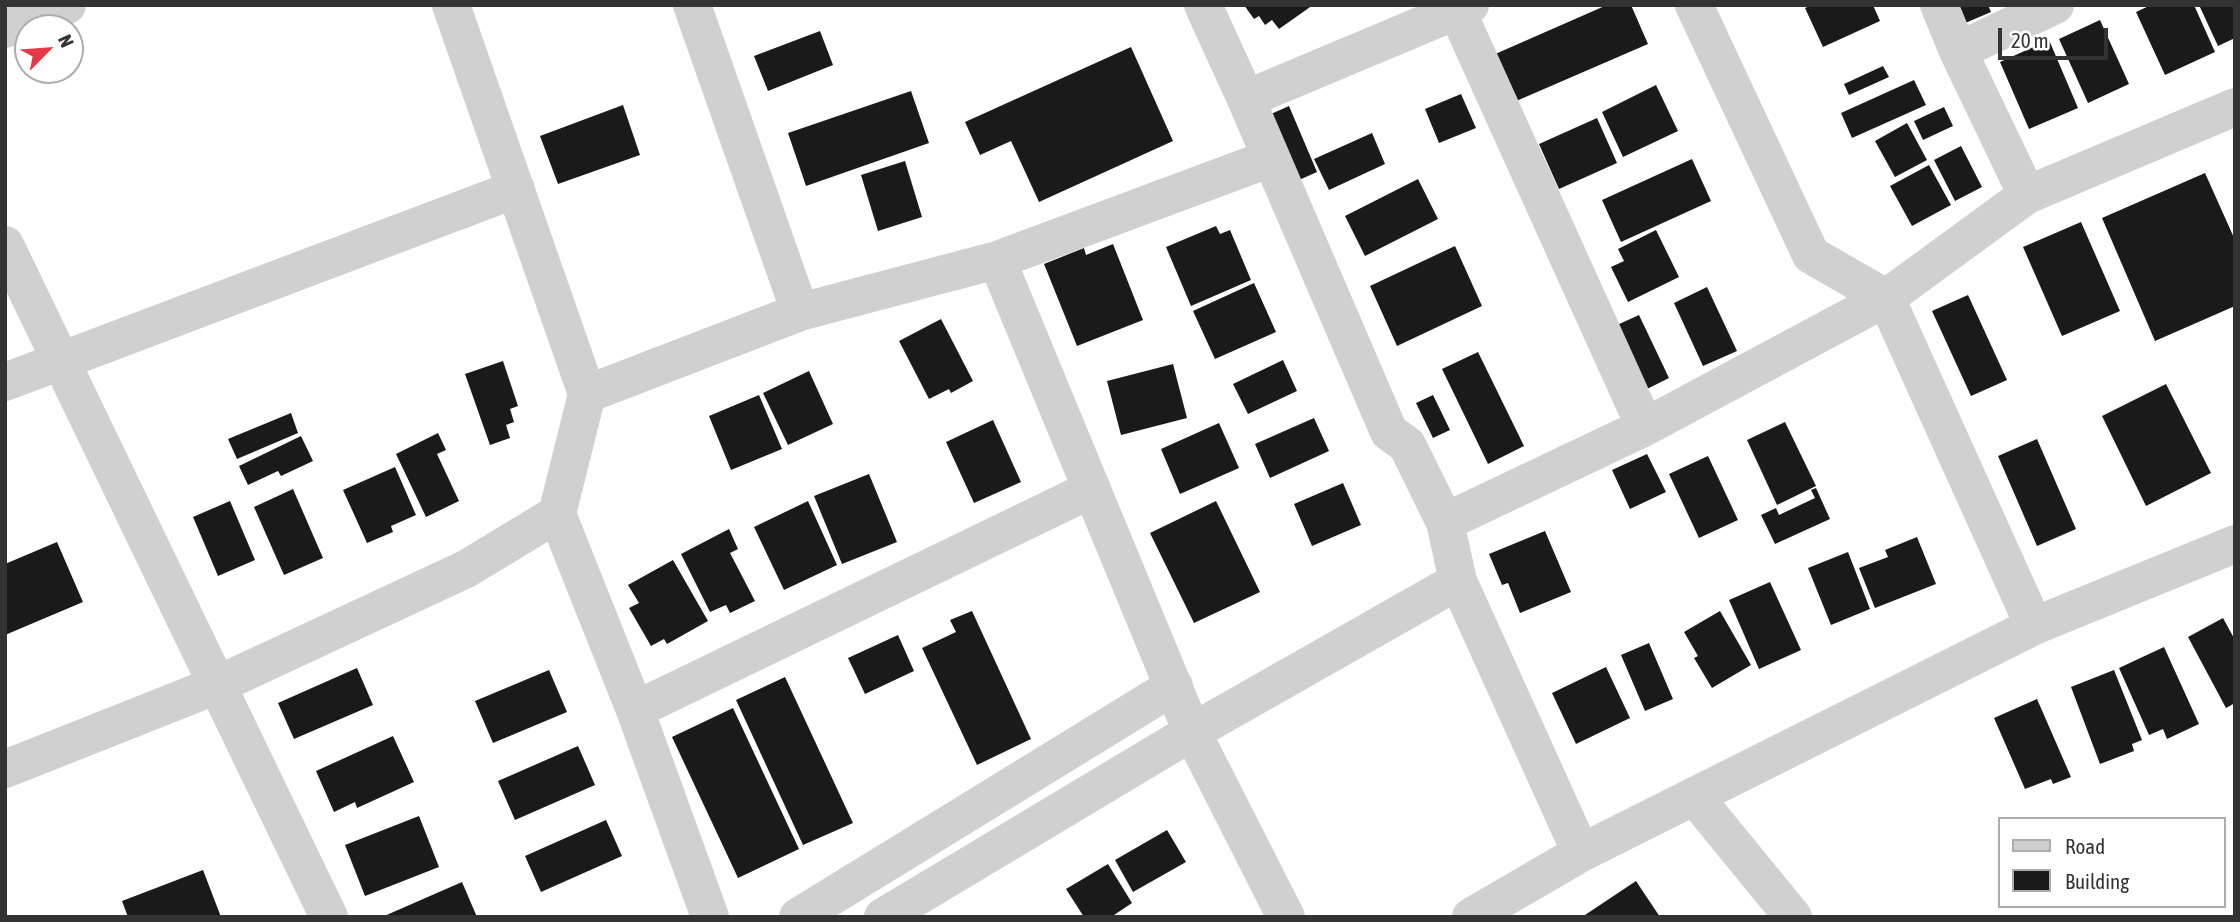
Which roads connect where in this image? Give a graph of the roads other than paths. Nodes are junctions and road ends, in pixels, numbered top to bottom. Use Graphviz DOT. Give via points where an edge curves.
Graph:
graph roads {
  1 [pos="67,5"];
  2 [pos="451,5"];
  3 [pos="692,5"];
  4 [pos="1203,5"];
  5 [pos="1694,5"];
  6 [pos="1939,5"];
  7 [pos="2055,5"];
  8 [pos="1464,8"];
  9 [pos="5,29"];
  10 [pos="1958,51"];
  11 [pos="1246,99"];
  12 [pos="2235,107"];
  13 [pos="1271,158"];
  14 [pos="516,189"];
  15 [pos="2027,195"];
  16 [pos="5,244"];
  17 [pos="997,260"];
  18 [pos="1886,298"];
  19 [pos="800,312"];
  20 [pos="61,360"];
  21 [pos="5,382"];
  22 [pos="587,394"];
  23 [pos="1645,427"];
  24 [pos="1092,489"];
  25 [pos="557,514"];
  26 [pos="1445,522"];
  27 [pos="2235,544"];
  28 [pos="1458,581"];
  29 [pos="2034,626"];
  30 [pos="217,685"];
  31 [pos="1174,686"];
  32 [pos="635,710"];
  33 [pos="1192,732"];
  34 [pos="5,769"];
  35 [pos="1694,796"];
  36 [pos="1581,853"];
  37 [pos="329,917"];
  38 [pos="710,917"];
  39 [pos="797,917"];
  40 [pos="883,917"];
  41 [pos="1286,917"];
  42 [pos="1471,917"];
  43 [pos="1793,917"];
  1 -- 9 [label="street"];
  2 -- 14 [label="street"];
  3 -- 19 [label="street"];
  4 -- 11 [label="street"];
  5 -- 18 [label="street" via="1811,256"];
  6 -- 10 [label="street"];
  7 -- 10 [label="street"];
  8 -- 11 [label="street"];
  8 -- 23 [label="street"];
  10 -- 15 [label="street"];
  11 -- 13 [label="street"];
  12 -- 15 [label="street"];
  13 -- 17 [label="street"];
  13 -- 26 [label="street" via="1389,432 1408,445"];
  14 -- 20 [label="street"];
  14 -- 22 [label="street"];
  15 -- 18 [label="street"];
  16 -- 20 [label="street"];
  17 -- 19 [label="street"];
  17 -- 24 [label="street"];
  18 -- 23 [label="street"];
  18 -- 29 [label="street"];
  19 -- 22 [label="street"];
  20 -- 21 [label="street"];
  20 -- 30 [label="street"];
  22 -- 25 [label="street"];
  23 -- 26 [label="street"];
  24 -- 31 [label="street"];
  24 -- 32 [label="street"];
  25 -- 30 [label="street" via="466,569"];
  25 -- 32 [label="street"];
  26 -- 28 [label="street"];
  27 -- 29 [label="street"];
  28 -- 33 [label="street"];
  28 -- 36 [label="street"];
  29 -- 35 [label="street"];
  30 -- 34 [label="street"];
  30 -- 37 [label="street"];
  31 -- 33 [label="street"];
  31 -- 39 [label="street"];
  32 -- 38 [label="street"];
  33 -- 40 [label="street"];
  33 -- 41 [label="street"];
  35 -- 36 [label="street"];
  35 -- 43 [label="street"];
  36 -- 42 [label="street"];
}
